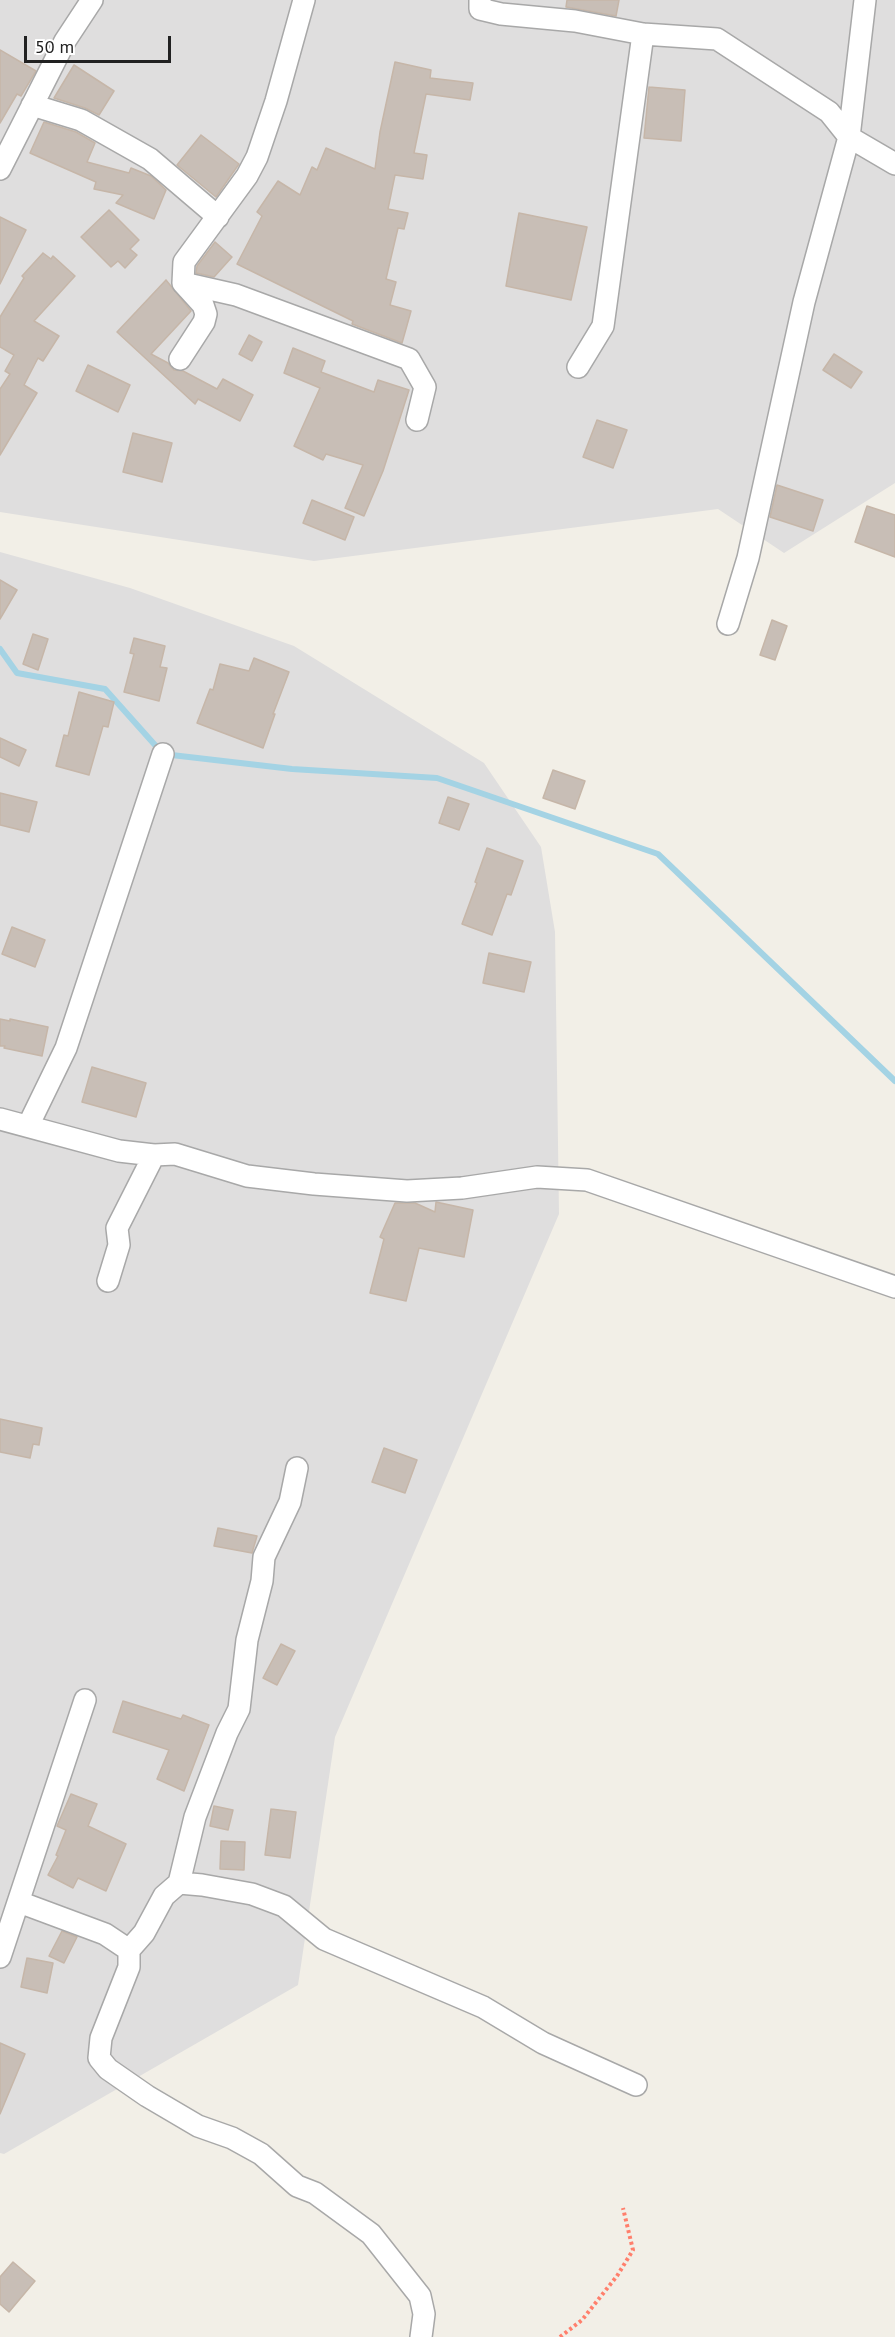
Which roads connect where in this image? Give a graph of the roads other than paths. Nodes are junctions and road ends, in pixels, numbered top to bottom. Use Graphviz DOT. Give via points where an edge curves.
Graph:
graph roads {
  1 [pos="92,0"];
  2 [pos="304,0"];
  3 [pos="480,0"];
  4 [pos="865,0"];
  5 [pos="643,34"];
  6 [pos="32,105"];
  7 [pos="849,137"];
  8 [pos="895,164"];
  9 [pos="0,170"];
  10 [pos="218,217"];
  11 [pos="183,283"];
  12 [pos="180,358"];
  13 [pos="578,367"];
  14 [pos="417,420"];
  15 [pos="728,624"];
  16 [pos="163,754"];
  17 [pos="0,1119"];
  18 [pos="28,1126"];
  19 [pos="154,1155"];
  20 [pos="108,1281"];
  21 [pos="895,1287"];
  22 [pos="297,1468"];
  23 [pos="85,1700"];
  24 [pos="179,1883"];
  25 [pos="19,1902"];
  26 [pos="129,1950"];
  27 [pos="0,1957"];
  28 [pos="636,2085"];
  29 [pos="422,2337"];
  1 -- 6 [label="street" via="64,41"];
  2 -- 10 [label="street" via="257,157"];
  3 -- 5 [label="street" via="480,9 501,14 574,21"];
  4 -- 7 [label="street"];
  5 -- 7 [label="street" via="717,39 829,112"];
  5 -- 13 [label="street" via="603,326"];
  6 -- 9 [label="street"];
  6 -- 10 [label="street" via="81,120 150,159"];
  7 -- 8 [label="street"];
  7 -- 15 [label="street" via="804,302 747,558"];
  10 -- 11 [label="street" via="184,262"];
  11 -- 12 [label="street" via="206,314"];
  11 -- 14 [label="street" via="236,296 409,358 425,387"];
  16 -- 18 [label="street" via="66,1048"];
  17 -- 18 [label="street"];
  18 -- 19 [label="street" via="119,1151"];
  19 -- 20 [label="street" via="117,1228 119,1245"];
  19 -- 21 [label="street" via="175,1154 247,1176 407,1191 537,1177 587,1180"];
  22 -- 24 [label="street" via="290,1502 264,1557 247,1640 239,1709 195,1817"];
  23 -- 25 [label="street"];
  24 -- 26 [label="street" via="164,1896 144,1934"];
  24 -- 28 [label="street" via="252,1894 284,1906 324,1938 483,2007 543,2043"];
  25 -- 26 [label="street" via="105,1934"];
  25 -- 27 [label="street"];
  26 -- 29 [label="street" via="129,1967 101,2038 99,2058 108,2069 147,2096 198,2126 261,2154 297,2186 315,2193 371,2234 420,2296 424,2314"];
}
